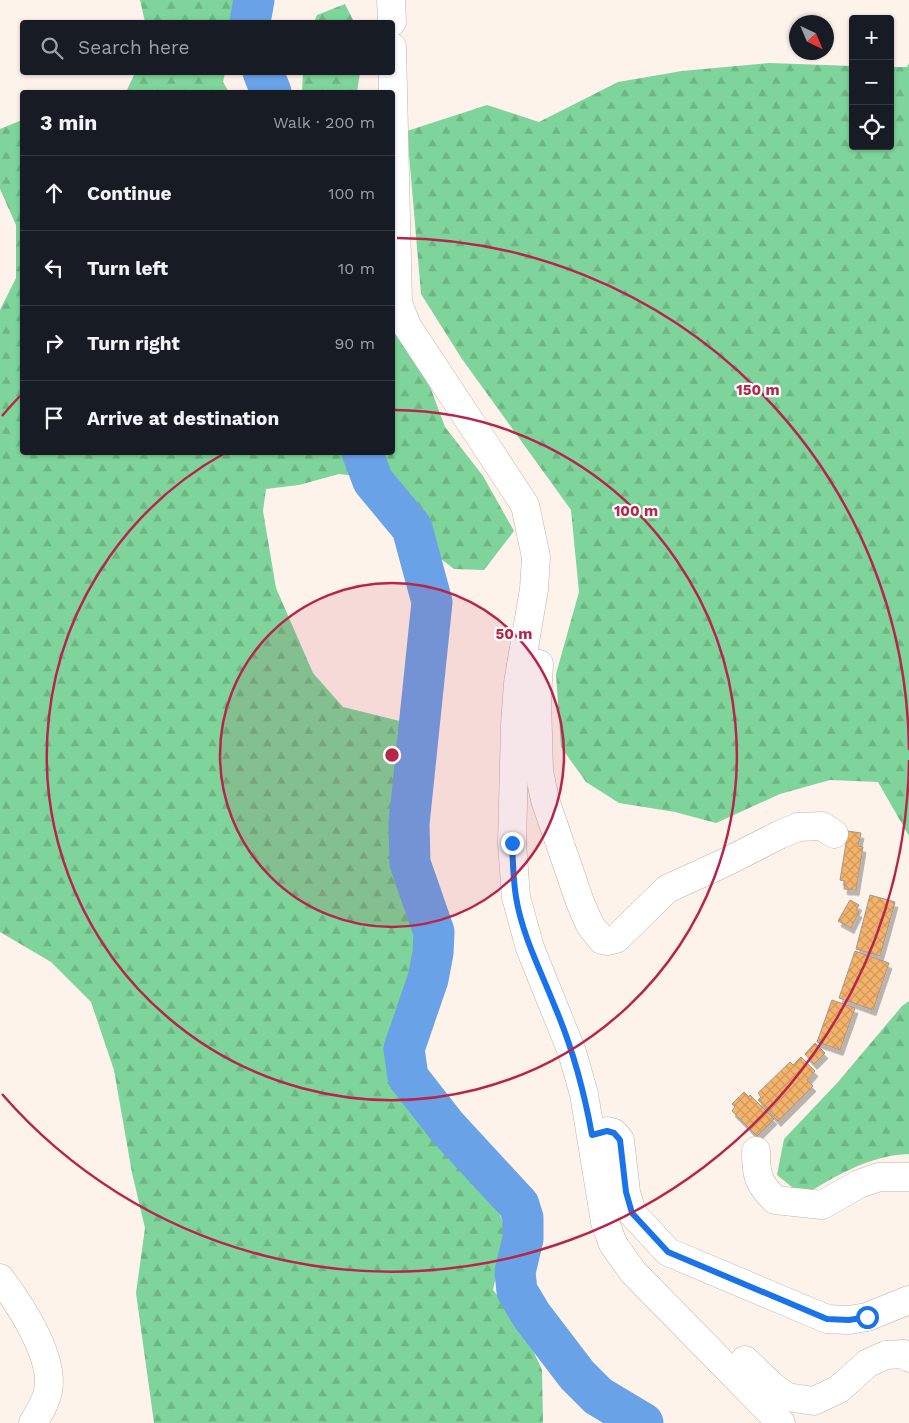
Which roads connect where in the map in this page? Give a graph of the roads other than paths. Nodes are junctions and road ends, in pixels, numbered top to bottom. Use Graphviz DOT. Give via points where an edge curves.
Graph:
graph roads {
  1 [pos="391,0"];
  2 [pos="392,20"];
  3 [pos="393,75"];
  4 [pos="393,90"];
  5 [pos="395,175"];
  6 [pos="521,665"];
  7 [pos="834,834"];
  8 [pos="592,1135"];
  9 [pos="756,1151"];
  10 [pos="909,1177"];
  11 [pos="0,1278"];
  12 [pos="909,1300"];
  13 [pos="717,1358"];
  14 [pos="909,1358"];
  15 [pos="33,1423"];
  16 [pos="781,1423"];
  1 -- 2 [label="street"];
  3 -- 4 [label="street"];
  5 -- 6 [label="street" via="398,303 407,326 525,505 536,557"];
  6 -- 7 [label="street" via="538,664 539,771 545,800 580,902 590,925 602,940 616,939 666,889 779,835 798,827 822,826"];
  6 -- 8 [label="street" via="515,725 512,834 516,897 530,948 572,1052"];
  8 -- 12 [label="street" via="607,1131 620,1140 626,1192 632,1213 668,1252 827,1319 867,1317"];
  8 -- 13 [label="street" via="605,1222 612,1244 633,1272"];
  9 -- 10 [label="street" via="756,1168 763,1188 775,1200 822,1205 879,1177"];
  11 -- 15 [label="street" via="44,1350 48,1391"];
  13 -- 14 [label="street" via="724,1354 741,1356 787,1397 814,1401 839,1389 868,1363 886,1355 904,1354"];
  13 -- 16 [label="street"];
}
